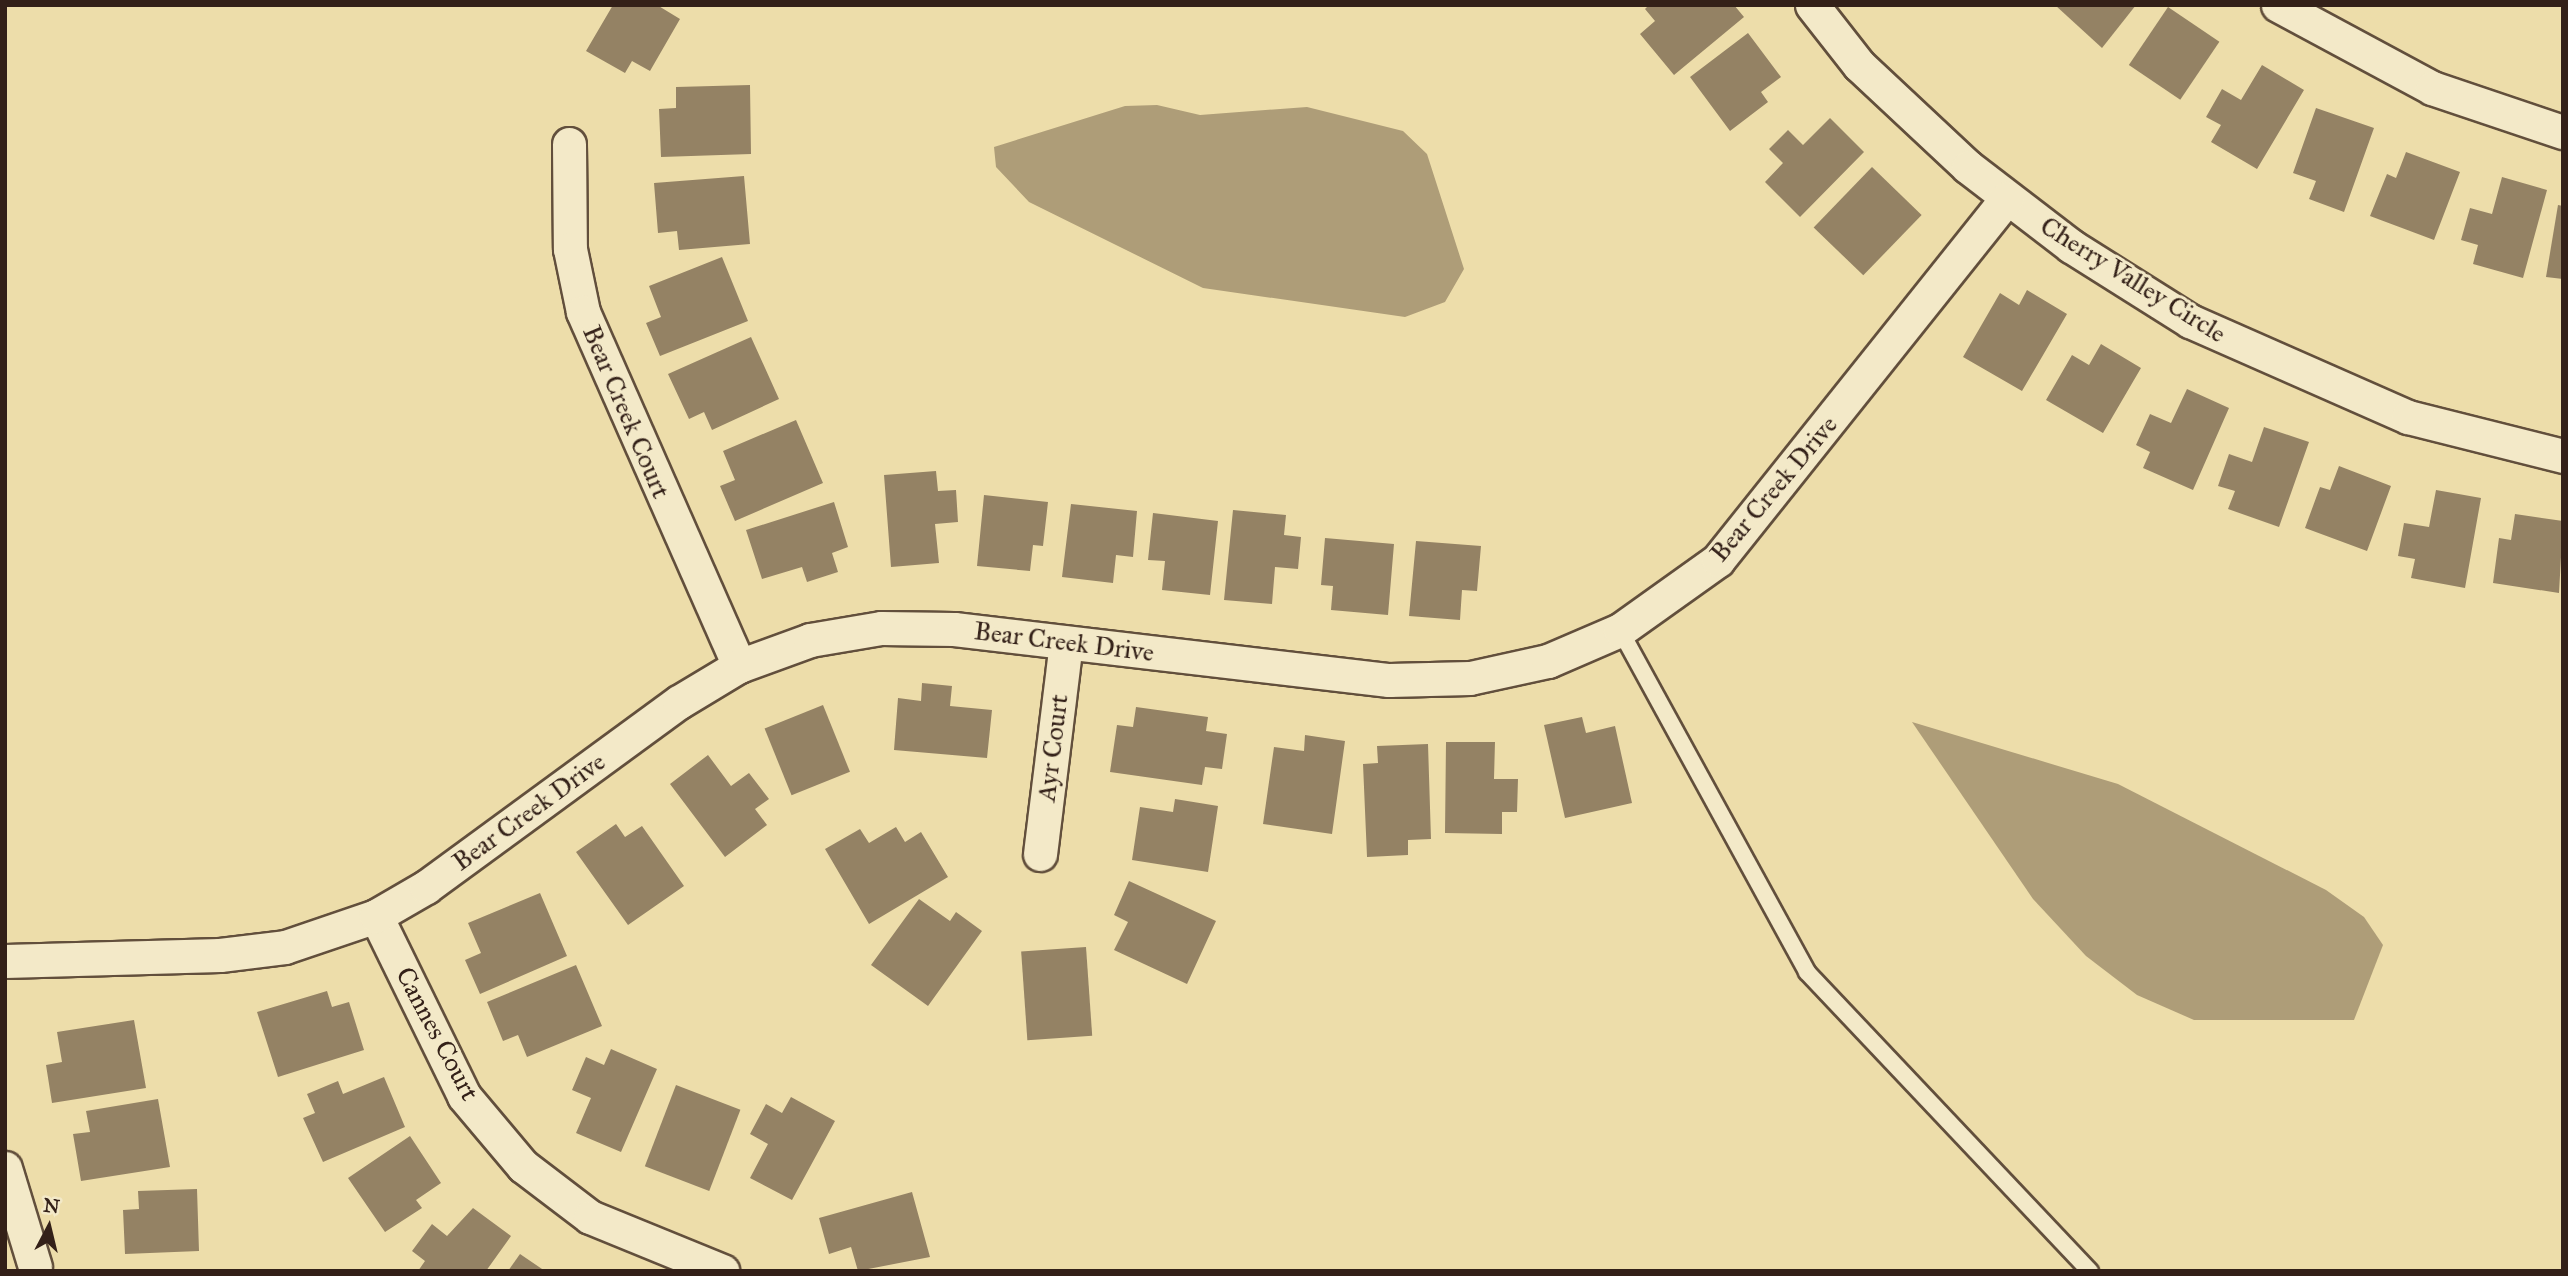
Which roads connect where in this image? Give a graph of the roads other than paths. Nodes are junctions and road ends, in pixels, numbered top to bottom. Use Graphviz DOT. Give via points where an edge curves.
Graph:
graph roads {
  1 [pos="1812,5"];
  2 [pos="2278,5"];
  3 [pos="2563,132"];
  4 [pos="569,144"];
  5 [pos="2007,198"];
  6 [pos="2563,456"];
  7 [pos="1620,630"];
  8 [pos="1066,643"];
  9 [pos="739,666"];
  10 [pos="1040,854"];
  11 [pos="376,916"];
  12 [pos="5,961"];
  13 [pos="5,1168"];
  14 [pos="35,1267"];
  15 [pos="722,1271"];
  16 [pos="2090,1271"];
  1 -- 5 [label="street, Cherry Valley Circle" via="1859,65"];
  2 -- 3 [label="street" via="2432,88"];
  4 -- 9 [label="street, Bear Creek Court" via="570,249 583,312"];
  5 -- 6 [label="street, Cherry Valley Circle" via="2190,321 2294,372 2408,417"];
  5 -- 7 [label="street, Bear Creek Drive" via="1718,560"];
  7 -- 8 [label="street, Bear Creek Drive" via="1548,661 1470,678 1389,680"];
  7 -- 16 [label="lane" via="1807,972"];
  8 -- 9 [label="street, Bear Creek Drive" via="881,628 810,640"];
  8 -- 10 [label="street, Ayr Court"];
  9 -- 11 [label="street, Bear Creek Drive" via="426,887"];
  11 -- 12 [label="street, Bear Creek Drive" via="285,947 220,956"];
  11 -- 15 [label="street, Cannes Court" via="464,1096 523,1166 590,1217"];
  13 -- 14 [label="street"];
}
